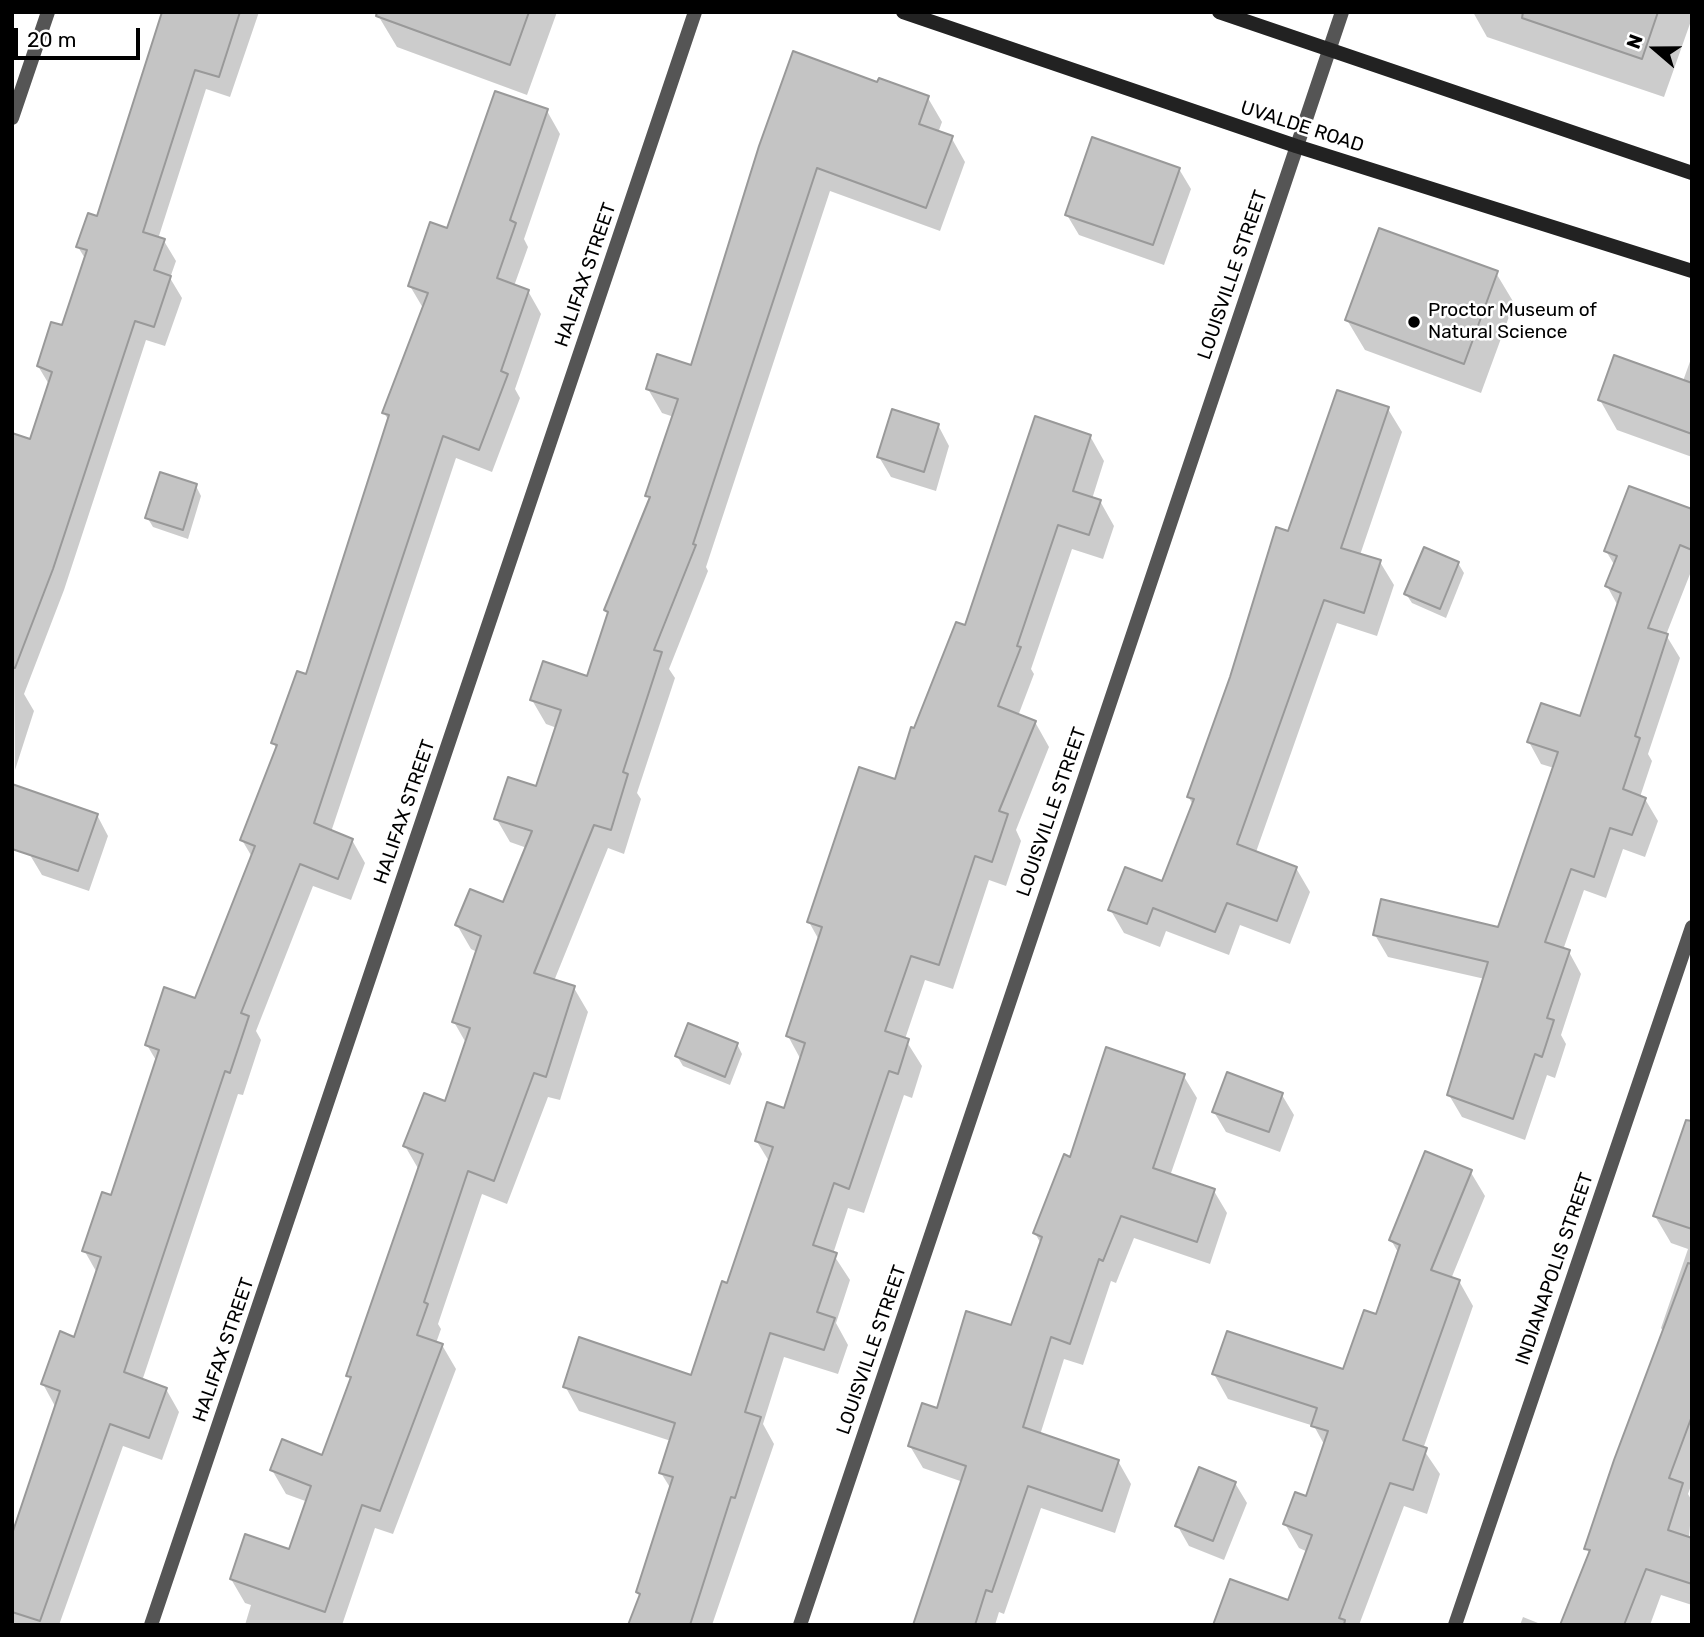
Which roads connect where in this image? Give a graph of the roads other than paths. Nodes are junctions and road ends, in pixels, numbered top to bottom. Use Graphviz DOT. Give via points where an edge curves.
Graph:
graph roads {
  1 [pos="48,12"];
  2 [pos="695,12"];
  3 [pos="903,12"];
  4 [pos="1219,12"];
  5 [pos="1342,12"];
  6 [pos="1329,48"];
  7 [pos="12,118"];
  8 [pos="1296,146"];
  9 [pos="1692,173"];
  10 [pos="1692,271"];
  11 [pos="1692,927"];
  12 [pos="151,1625"];
  13 [pos="800,1625"];
  14 [pos="1455,1625"];
  1 -- 7 [label="street"];
  2 -- 12 [label="street, HALIFAX STREET"];
  3 -- 8 [label="main road, UVALDE ROAD"];
  4 -- 6 [label="main road"];
  5 -- 6 [label="street, LOUISVILLE STREET"];
  6 -- 8 [label="street, LOUISVILLE STREET"];
  6 -- 9 [label="main road"];
  8 -- 10 [label="main road, UVALDE ROAD"];
  8 -- 13 [label="street, LOUISVILLE STREET"];
  11 -- 14 [label="street, INDIANAPOLIS STREET"];
}
